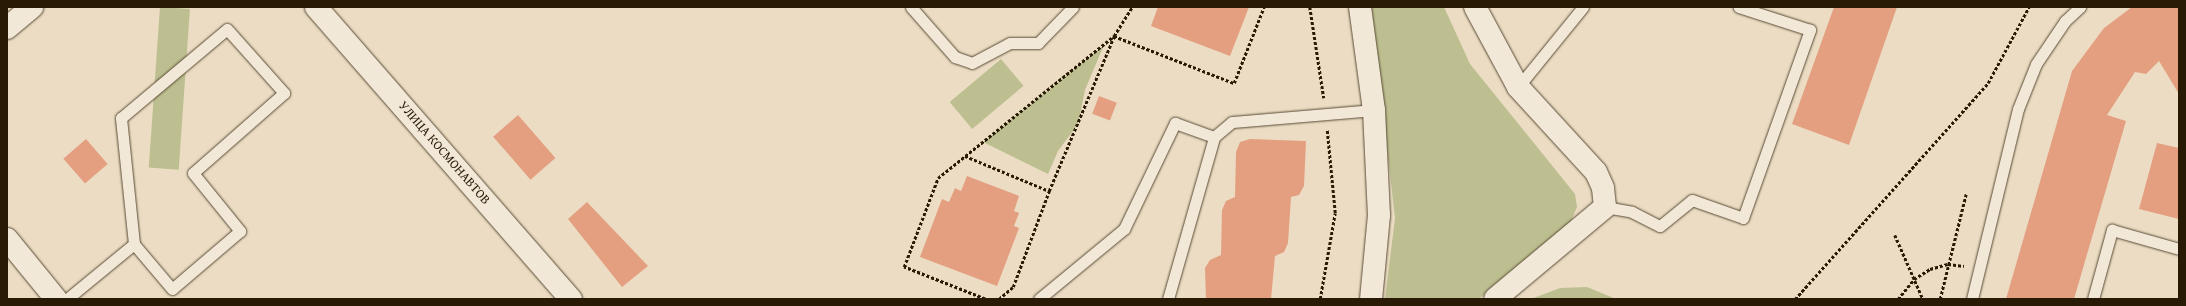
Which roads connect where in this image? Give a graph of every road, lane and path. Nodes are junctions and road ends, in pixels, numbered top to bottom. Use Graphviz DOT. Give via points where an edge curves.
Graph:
graph roads {
  1 [pos="32,7"];
  2 [pos="316,7"];
  3 [pos="911,7"];
  4 [pos="1073,7"];
  5 [pos="1132,7"];
  6 [pos="1264,7"];
  7 [pos="1310,7"];
  8 [pos="1360,7"];
  9 [pos="1474,7"];
  10 [pos="1583,7"];
  11 [pos="1739,7"];
  12 [pos="2029,7"];
  13 [pos="2080,7"];
  14 [pos="7,28"];
  15 [pos="1114,36"];
  16 [pos="1518,87"];
  17 [pos="1374,110"];
  18 [pos="1326,114"];
  19 [pos="1214,137"];
  20 [pos="965,156"];
  21 [pos="1049,191"];
  22 [pos="1966,194"];
  23 [pos="1605,207"];
  24 [pos="1895,235"];
  25 [pos="7,239"];
  26 [pos="134,244"];
  27 [pos="2179,249"];
  28 [pos="1948,264"];
  29 [pos="1969,266"];
  30 [pos="1914,279"];
  31 [pos="56,299"];
  32 [pos="67,299"];
  33 [pos="571,299"];
  34 [pos="985,299"];
  35 [pos="999,299"];
  36 [pos="1039,299"];
  37 [pos="1168,299"];
  38 [pos="1320,299"];
  39 [pos="1371,299"];
  40 [pos="1496,299"];
  41 [pos="1795,299"];
  42 [pos="1898,299"];
  43 [pos="1923,299"];
  44 [pos="1940,299"];
  45 [pos="1972,299"];
  46 [pos="2093,299"];
  1 -- 14 [label="street"];
  2 -- 33 [label="street, УЛИЦА КОСМОНАВТОВ"];
  3 -- 4 [label="lane" via="955,58 972,64 1010,43 1038,43"];
  5 -- 15 [label="path"];
  6 -- 15 [label="path" via="1234,82"];
  7 -- 18 [label="path"];
  8 -- 17 [label="street"];
  9 -- 16 [label="street"];
  10 -- 16 [label="lane"];
  11 -- 23 [label="lane" via="1810,30 1743,218 1692,200 1660,226 1632,212"];
  12 -- 41 [label="path" via="1988,83"];
  13 -- 45 [label="lane" via="2065,22 2036,64 2018,110"];
  15 -- 20 [label="path"];
  15 -- 21 [label="path"];
  16 -- 23 [label="street" via="1596,172 1603,188"];
  17 -- 18 [label="lane"];
  17 -- 39 [label="street" via="1379,215"];
  18 -- 19 [label="lane" via="1232,122"];
  18 -- 38 [label="path" via="1335,213"];
  19 -- 36 [label="lane" via="1174,123 1124,229"];
  19 -- 37 [label="lane"];
  20 -- 21 [label="path"];
  20 -- 34 [label="path" via="938,178 904,267"];
  21 -- 35 [label="path" via="1013,287"];
  22 -- 28 [label="path"];
  23 -- 40 [label="street"];
  24 -- 30 [label="path"];
  25 -- 31 [label="street"];
  26 -- 26 [label="lane" via="172,289 240,231 193,173 284,93 227,29 121,118"];
  26 -- 32 [label="lane"];
  27 -- 46 [label="lane" via="2112,230"];
  28 -- 29 [label="path"];
  28 -- 30 [label="path"];
  28 -- 44 [label="path"];
  30 -- 42 [label="path"];
  30 -- 43 [label="path"];
}
